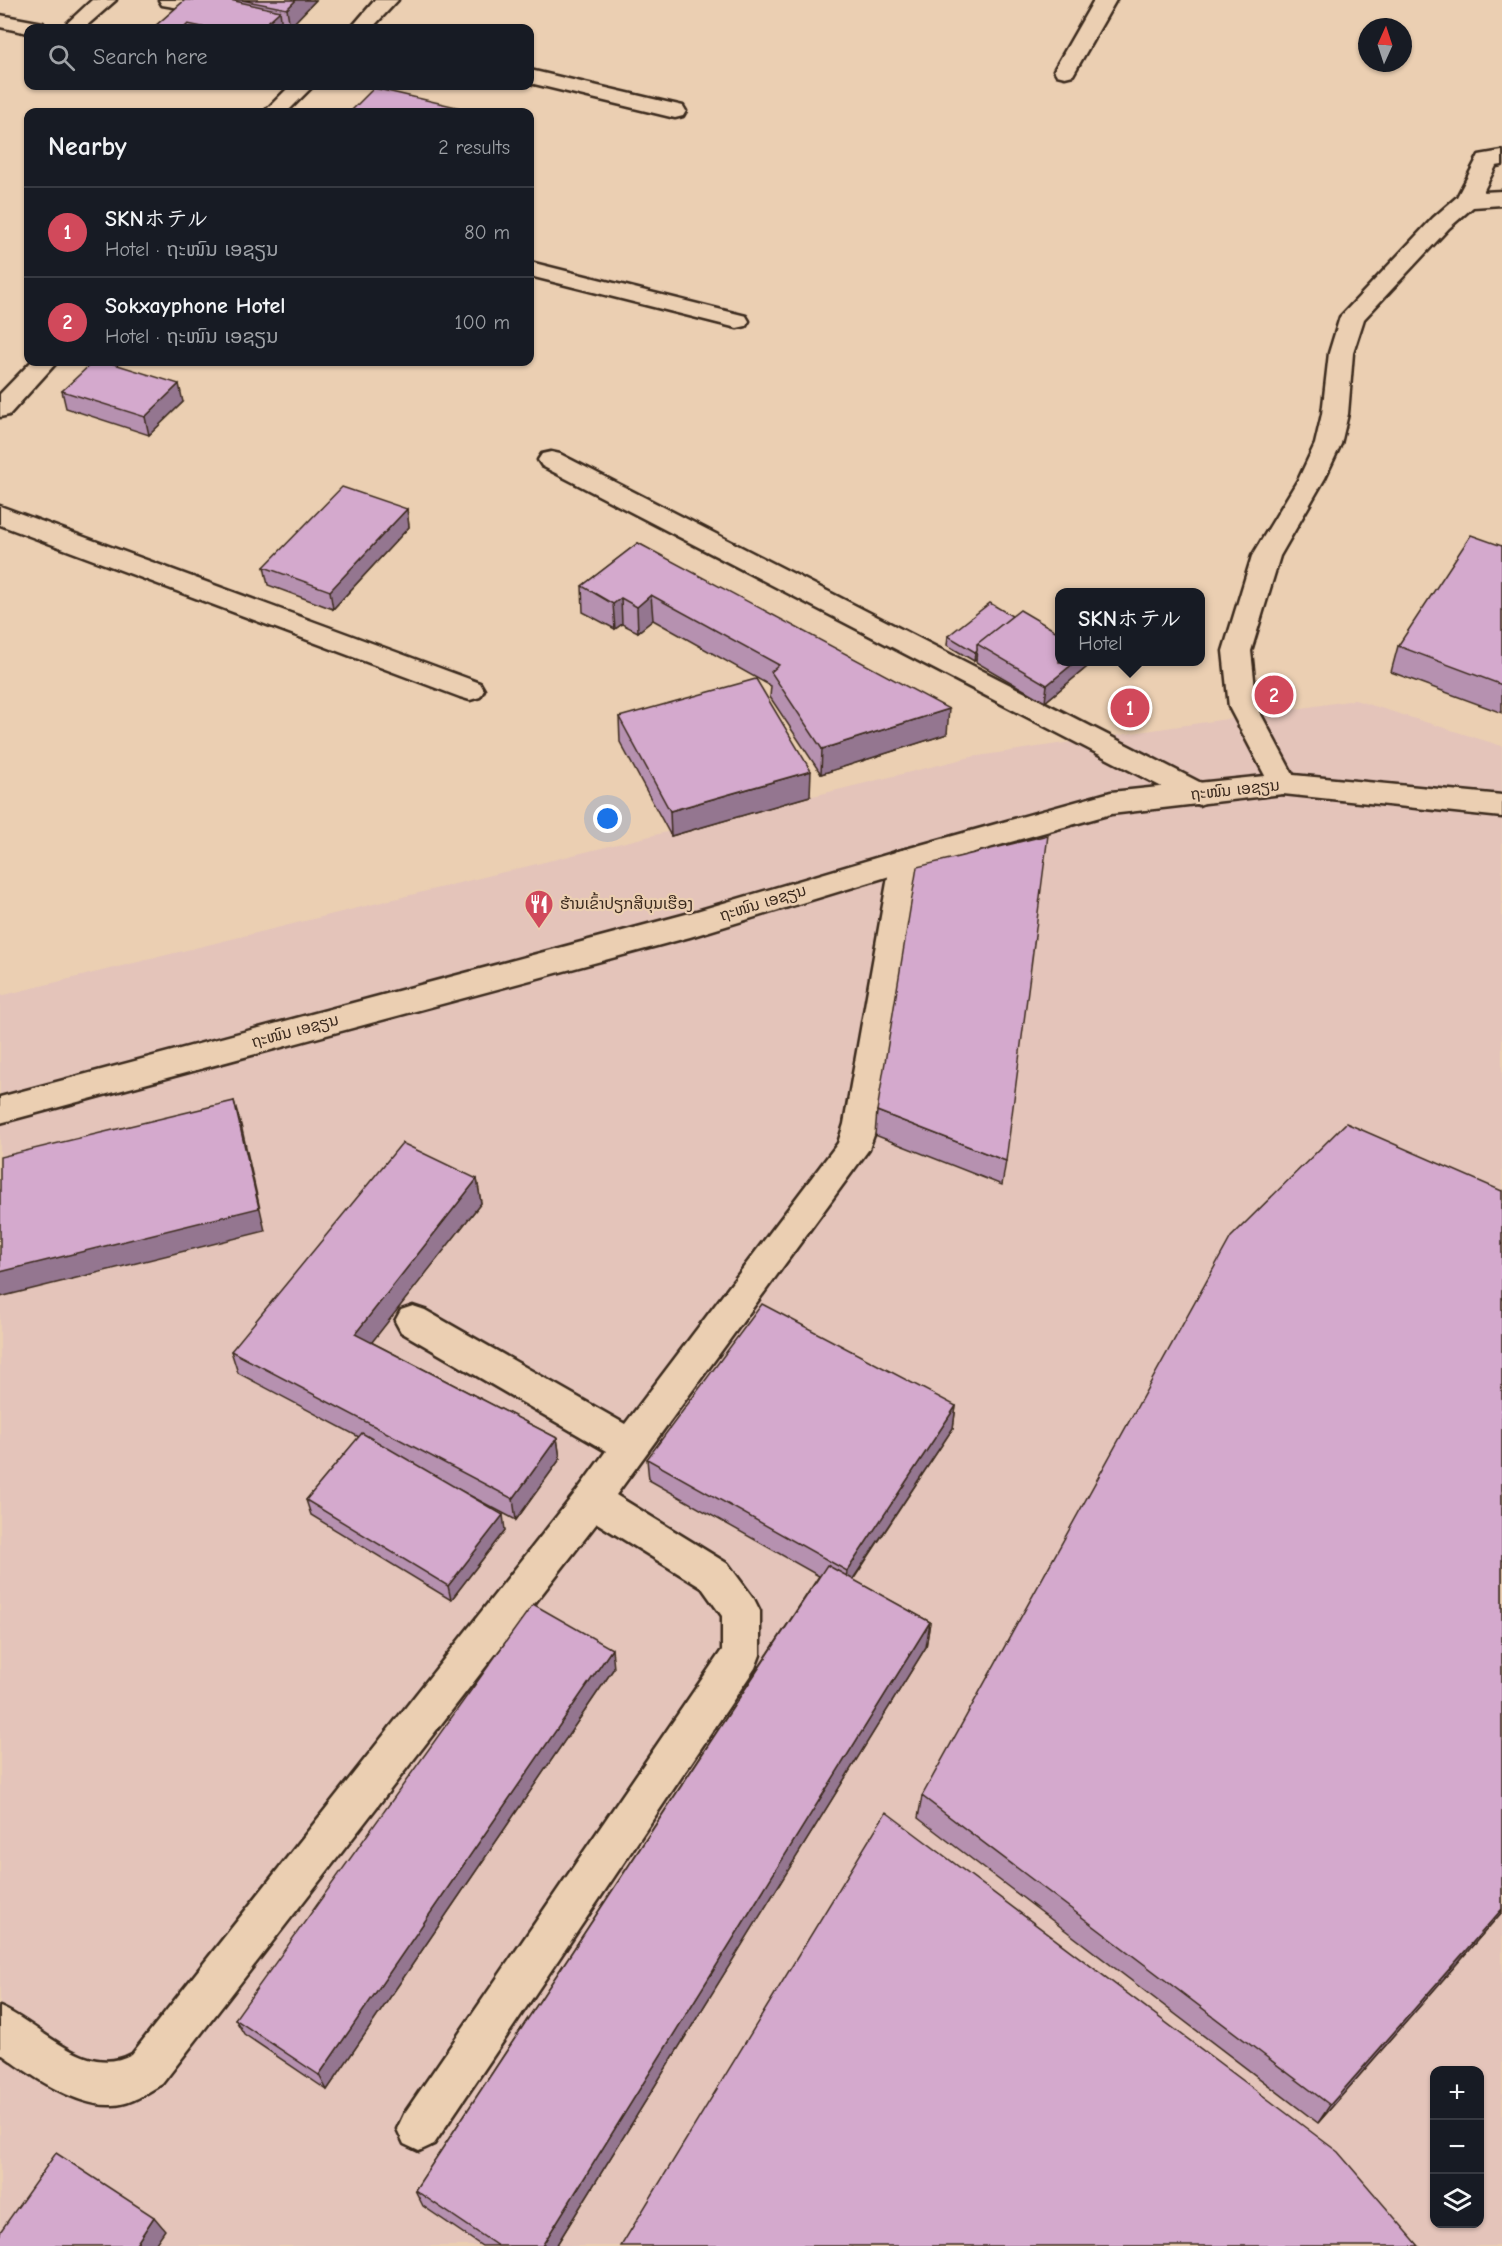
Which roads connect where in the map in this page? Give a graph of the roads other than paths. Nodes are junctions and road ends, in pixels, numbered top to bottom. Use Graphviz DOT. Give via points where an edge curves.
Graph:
graph roads {
  1 [pos="105,0"];
  2 [pos="170,0"];
  3 [pos="387,0"];
  4 [pos="1105,0"];
  5 [pos="198,5"];
  6 [pos="0,21"];
  7 [pos="77,24"];
  8 [pos="365,24"];
  9 [pos="24,26"];
  10 [pos="1065,70"];
  11 [pos="534,78"];
  12 [pos="290,90"];
  13 [pos="278,108"];
  14 [pos="675,111"];
  15 [pos="1502,158"];
  16 [pos="1502,198"];
  17 [pos="1467,200"];
  18 [pos="534,270"];
  19 [pos="737,321"];
  20 [pos="40,366"];
  21 [pos="0,409"];
  22 [pos="551,460"];
  23 [pos="0,515"];
  24 [pos="470,690"];
  25 [pos="1282,784"];
  26 [pos="1199,794"];
  27 [pos="1502,806"];
  28 [pos="906,860"];
  29 [pos="0,1110"];
  30 [pos="413,1321"];
  31 [pos="630,1446"];
  32 [pos="592,1500"];
  33 [pos="0,2028"];
  34 [pos="419,2129"];
  1 -- 7 [label="street"];
  2 -- 5 [label="street"];
  3 -- 8 [label="street"];
  4 -- 10 [label="street"];
  6 -- 9 [label="street"];
  11 -- 14 [label="street"];
  12 -- 13 [label="street"];
  15 -- 17 [label="street" via="1487,160"];
  16 -- 17 [label="street"];
  17 -- 25 [label="street" via="1352,317 1341,353 1328,444 1266,556 1238,651 1243,707"];
  18 -- 19 [label="street"];
  20 -- 21 [label="street"];
  22 -- 26 [label="street"];
  23 -- 24 [label="street"];
  25 -- 26 [label="street, ຖະໜົນ ເອຊຽນ"];
  25 -- 27 [label="street, ຖະໜົນ ເອຊຽນ"];
  26 -- 28 [label="street, ຖະໜົນ ເອຊຽນ" via="1111,803"];
  28 -- 29 [label="street, ຖະໜົນ ເອຊຽນ" via="690,925"];
  28 -- 31 [label="street" via="861,1125 852,1149"];
  30 -- 31 [label="street"];
  31 -- 32 [label="street"];
  32 -- 33 [label="street" via="147,2068 127,2081 107,2084 76,2077"];
  32 -- 34 [label="street" via="715,1576 741,1611 741,1655"];
}
